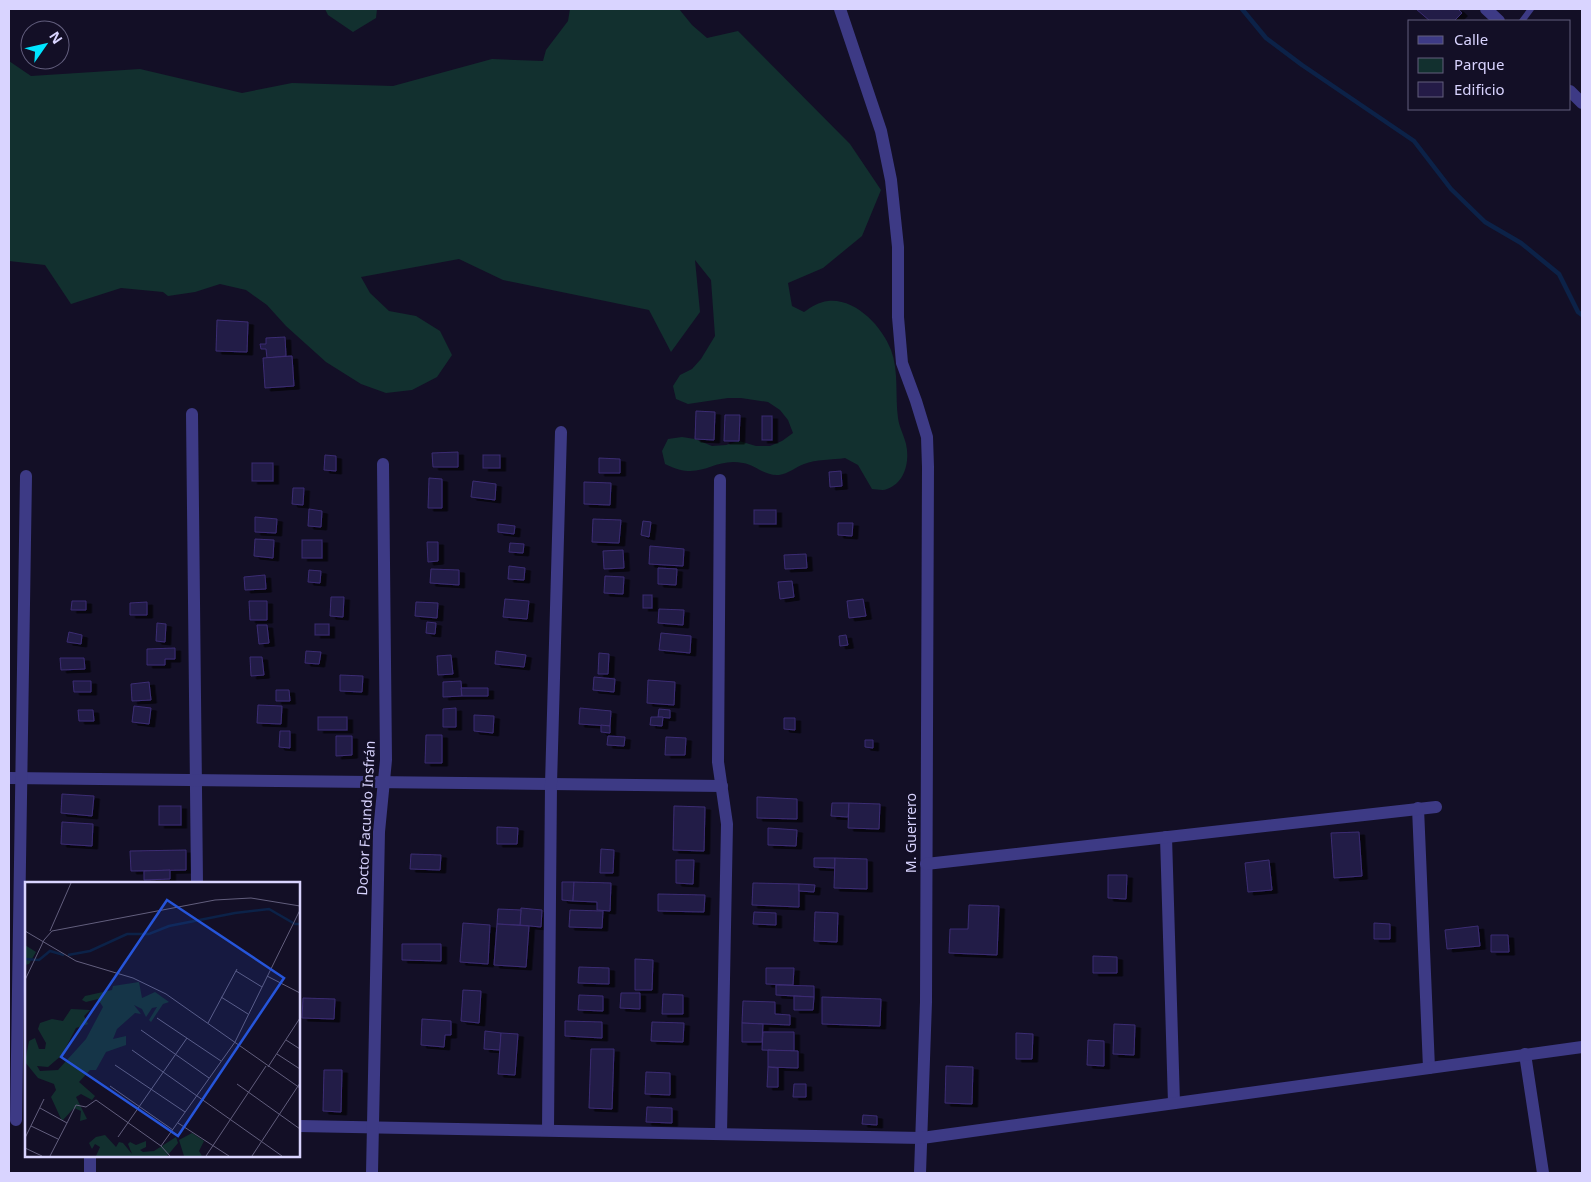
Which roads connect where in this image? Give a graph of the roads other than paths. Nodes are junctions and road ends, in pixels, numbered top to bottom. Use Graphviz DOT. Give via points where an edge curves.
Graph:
graph roads {
  1 [pos="840,9"];
  2 [pos="1486,9"];
  3 [pos="1531,9"];
  4 [pos="1498,20"];
  5 [pos="1523,20"];
  6 [pos="1571,92"];
  7 [pos="1582,103"];
  8 [pos="192,414"];
  9 [pos="561,432"];
  10 [pos="383,464"];
  11 [pos="26,476"];
  12 [pos="720,480"];
  13 [pos="15,778"];
  14 [pos="196,780"];
  15 [pos="384,782"];
  16 [pos="551,784"];
  17 [pos="722,786"];
  18 [pos="1436,807"];
  19 [pos="1418,808"];
  20 [pos="1166,837"];
  21 [pos="926,864"];
  22 [pos="197,882"];
  23 [pos="1582,1046"];
  24 [pos="1525,1054"];
  25 [pos="1429,1068"];
  26 [pos="1174,1103"];
  27 [pos="17,1120"];
  28 [pos="300,1126"];
  29 [pos="372,1127"];
  30 [pos="548,1130"];
  31 [pos="721,1134"];
  32 [pos="922,1138"];
  33 [pos="90,1157"];
  34 [pos="90,1173"];
  35 [pos="372,1173"];
  36 [pos="920,1173"];
  37 [pos="1543,1173"];
  1 -- 21 [label="street, M. Guerrero" via="882,131 898,247 902,363 927,437"];
  2 -- 4 [label="street"];
  3 -- 5 [label="lane"];
  6 -- 7 [label="street"];
  8 -- 14 [label="street"];
  9 -- 16 [label="street"];
  10 -- 15 [label="street, Doctor Facundo Insfrán"];
  11 -- 13 [label="street"];
  12 -- 17 [label="street" via="718,762"];
  13 -- 14 [label="street"];
  13 -- 27 [label="street"];
  14 -- 15 [label="street"];
  14 -- 22 [label="street"];
  15 -- 16 [label="street"];
  15 -- 29 [label="street, Doctor Facundo Insfrán" via="379,832"];
  16 -- 17 [label="street"];
  16 -- 30 [label="street"];
  17 -- 31 [label="street" via="728,824"];
  18 -- 19 [label="street"];
  19 -- 20 [label="street"];
  19 -- 25 [label="street"];
  20 -- 21 [label="street"];
  20 -- 26 [label="street"];
  21 -- 32 [label="street, M. Guerrero"];
  23 -- 24 [label="street"];
  24 -- 25 [label="street"];
  24 -- 37 [label="street"];
  25 -- 26 [label="street"];
  26 -- 32 [label="street"];
  28 -- 29 [label="street"];
  29 -- 30 [label="street"];
  29 -- 35 [label="street, Doctor Facundo Insfrán"];
  30 -- 31 [label="street"];
  31 -- 32 [label="street"];
  32 -- 36 [label="street, M. Guerrero"];
  33 -- 34 [label="street"];
}
